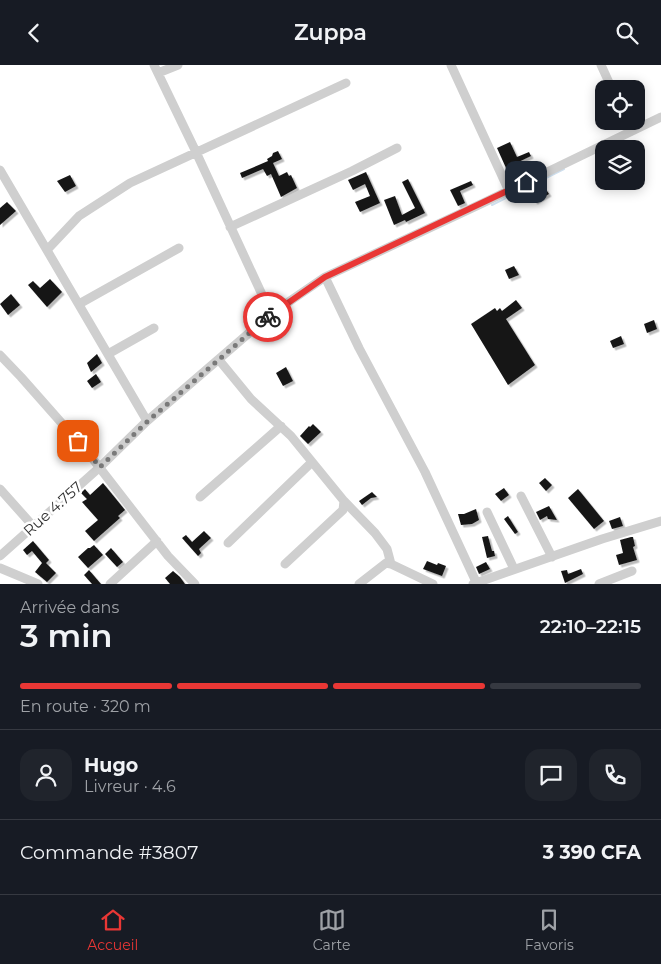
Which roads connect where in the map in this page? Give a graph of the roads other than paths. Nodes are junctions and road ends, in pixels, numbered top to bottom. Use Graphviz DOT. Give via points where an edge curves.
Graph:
graph roads {
  1 [pos="178,65"];
  2 [pos="451,65"];
  3 [pos="601,65"];
  4 [pos="156,69"];
  5 [pos="608,80"];
  6 [pos="346,83"];
  7 [pos="661,117"];
  8 [pos="632,131"];
  9 [pos="397,148"];
  10 [pos="196,152"];
  11 [pos="0,170"];
  12 [pos="509,191"];
  13 [pos="230,227"];
  14 [pos="179,247"];
  15 [pos="47,250"];
  16 [pos="325,277"];
  17 [pos="79,304"];
  18 [pos="271,315"];
  19 [pos="154,328"];
  20 [pos="108,354"];
  21 [pos="0,355"];
  22 [pos="219,360"];
  23 [pos="148,421"];
  24 [pos="280,426"];
  25 [pos="312,462"];
  26 [pos="100,467"];
  27 [pos="0,489"];
  28 [pos="521,496"];
  29 [pos="200,497"];
  30 [pos="344,501"];
  31 [pos="487,512"];
  32 [pos="661,521"];
  33 [pos="33,526"];
  34 [pos="157,541"];
  35 [pos="228,543"];
  36 [pos="0,555"];
  37 [pos="552,557"];
  38 [pos="391,564"];
  39 [pos="285,565"];
  40 [pos="0,568"];
  41 [pos="514,569"];
  42 [pos="632,571"];
  43 [pos="38,584"];
  44 [pos="110,584"];
  45 [pos="195,584"];
  46 [pos="359,584"];
  47 [pos="433,584"];
  48 [pos="475,584"];
  49 [pos="598,584"];
  1 -- 4 [label="street"];
  2 -- 12 [label="street"];
  3 -- 5 [label="street"];
  4 -- 10 [label="street"];
  6 -- 10 [label="street"];
  7 -- 8 [label="street, Rue 4.757"];
  8 -- 12 [label="street, Rue 4.757"];
  9 -- 13 [label="street"];
  10 -- 13 [label="street"];
  10 -- 15 [label="street" via="130,183 103,200 79,216"];
  11 -- 15 [label="street"];
  12 -- 16 [label="street, Rue 4.757"];
  13 -- 18 [label="street"];
  14 -- 17 [label="street"];
  15 -- 17 [label="street"];
  16 -- 18 [label="street, Rue 4.757"];
  16 -- 48 [label="street" via="425,472"];
  17 -- 20 [label="street"];
  18 -- 22 [label="street, Rue 4.757"];
  19 -- 20 [label="street"];
  20 -- 23 [label="street"];
  21 -- 26 [label="street"];
  22 -- 23 [label="street, Rue 4.757"];
  22 -- 24 [label="street" via="251,399"];
  23 -- 26 [label="street, Rue 4.757"];
  24 -- 25 [label="street"];
  24 -- 29 [label="street"];
  25 -- 30 [label="street"];
  25 -- 35 [label="street"];
  26 -- 33 [label="street, Rue 4.757"];
  26 -- 34 [label="street"];
  27 -- 33 [label="street"];
  28 -- 37 [label="street"];
  30 -- 38 [label="street" via="375,533"];
  30 -- 39 [label="street" via="344,510"];
  31 -- 41 [label="street"];
  32 -- 37 [label="street"];
  33 -- 36 [label="street, Rue 4.757"];
  34 -- 44 [label="street"];
  34 -- 45 [label="street"];
  37 -- 41 [label="street"];
  38 -- 46 [label="street" via="382,566"];
  38 -- 47 [label="street"];
  40 -- 43 [label="street"];
  41 -- 48 [label="street"];
  42 -- 49 [label="street"];
}
